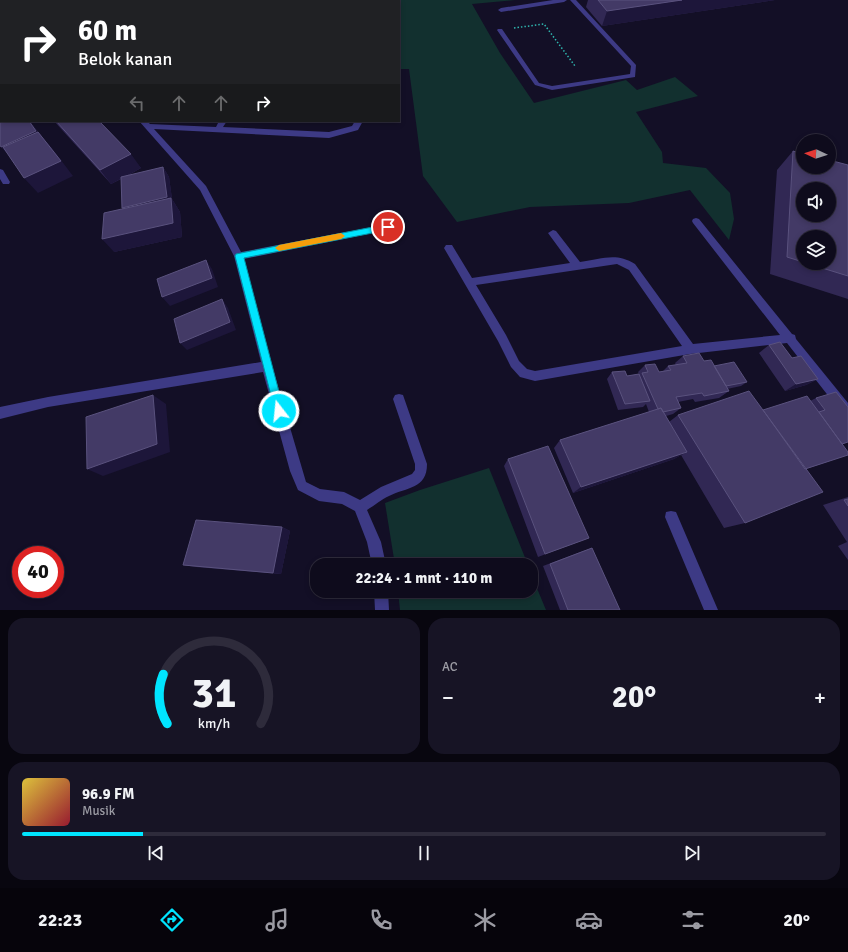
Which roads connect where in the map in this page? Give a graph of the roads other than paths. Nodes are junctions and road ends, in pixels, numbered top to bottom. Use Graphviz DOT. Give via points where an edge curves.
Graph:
graph roads {
  1 [pos="564,0"];
  2 [pos="573,0"];
  3 [pos="500,10"];
  4 [pos="500,30"];
  5 [pos="222,122"];
  6 [pos="358,122"];
  7 [pos="146,124"];
  8 [pos="218,130"];
  9 [pos="0,172"];
  10 [pos="6,182"];
  11 [pos="696,221"];
  12 [pos="388,227"];
  13 [pos="553,233"];
  14 [pos="449,248"];
  15 [pos="239,256"];
  16 [pos="578,266"];
  17 [pos="469,282"];
  18 [pos="791,338"];
  19 [pos="690,349"];
  20 [pos="267,366"];
  21 [pos="399,399"];
  22 [pos="848,412"];
  23 [pos="0,413"];
  24 [pos="360,507"];
  25 [pos="671,517"];
  26 [pos="377,558"];
  27 [pos="381,598"];
  28 [pos="382,610"];
  29 [pos="712,610"];
  1 -- 3 [label="street"];
  2 -- 4 [label="street" via="634,66 633,76 552,88 537,84"];
  5 -- 8 [label="street"];
  6 -- 8 [label="street" via="355,128 329,135"];
  7 -- 8 [label="street"];
  7 -- 15 [label="street" via="203,188"];
  9 -- 10 [label="street"];
  11 -- 18 [label="street"];
  12 -- 15 [label="street"];
  13 -- 16 [label="street"];
  14 -- 17 [label="street"];
  15 -- 20 [label="street"];
  16 -- 17 [label="street"];
  16 -- 19 [label="street" via="617,260 632,267"];
  17 -- 19 [label="street" via="515,364 524,373 535,376 548,375"];
  18 -- 19 [label="street"];
  18 -- 22 [label="street"];
  20 -- 23 [label="street" via="48,402"];
  20 -- 24 [label="street" via="302,486 319,495 344,498"];
  21 -- 24 [label="street" via="421,464 420,472 416,479 385,491"];
  24 -- 26 [label="street" via="374,542"];
  25 -- 29 [label="street"];
  27 -- 28 [label="street"];
}
